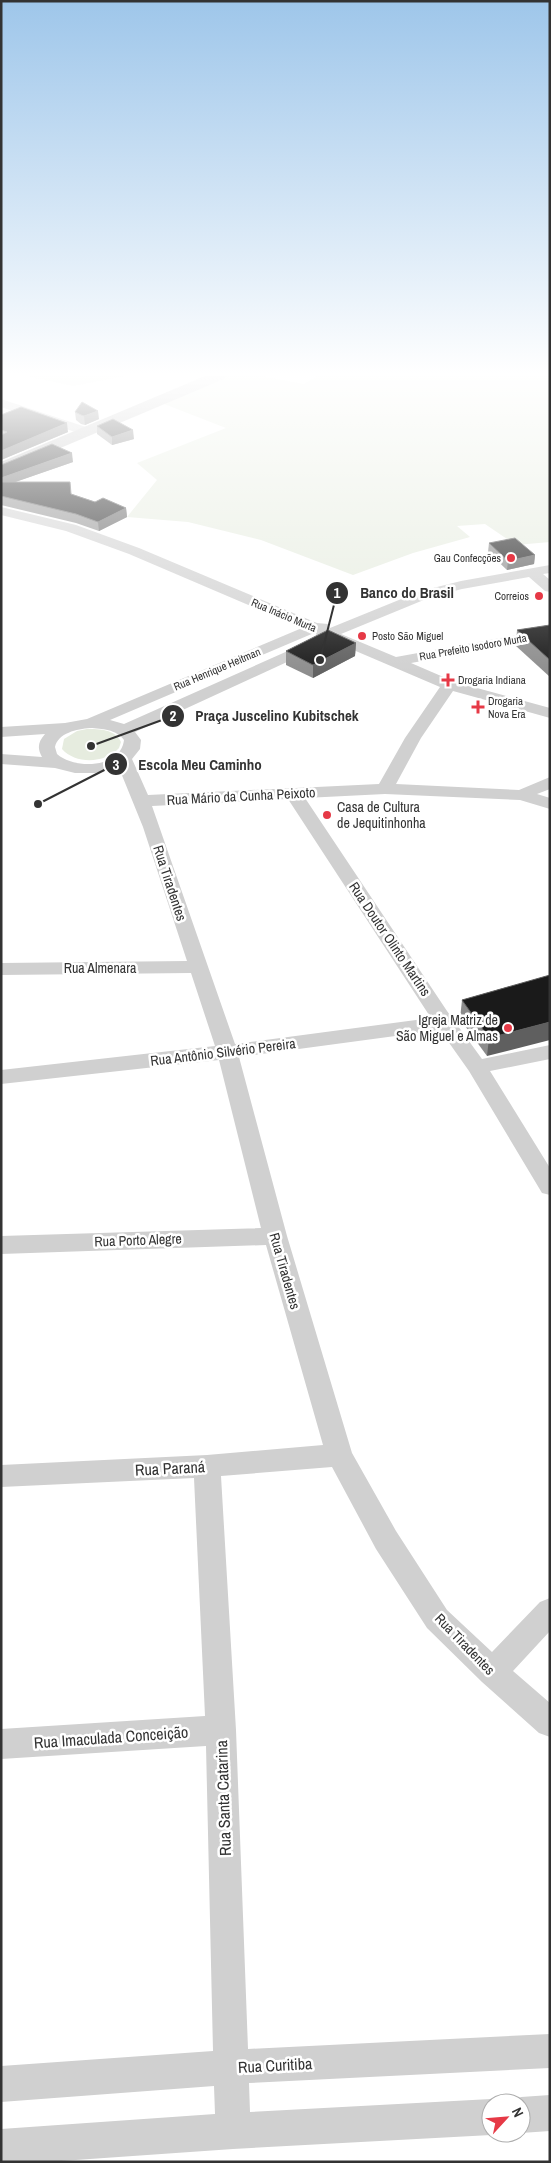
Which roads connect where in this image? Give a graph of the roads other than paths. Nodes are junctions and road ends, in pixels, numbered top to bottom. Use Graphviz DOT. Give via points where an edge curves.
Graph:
graph roads {
  1 [pos="1,511"];
  2 [pos="1,516"];
  3 [pos="18,516"];
  4 [pos="550,569"];
  5 [pos="532,572"];
  6 [pos="550,588"];
  7 [pos="346,625"];
  8 [pos="314,628"];
  9 [pos="550,633"];
  10 [pos="330,635"];
  11 [pos="397,661"];
  12 [pos="449,685"];
  13 [pos="550,713"];
  14 [pos="90,722"];
  15 [pos="65,728"];
  16 [pos="125,730"];
  17 [pos="1,732"];
  18 [pos="1,759"];
  19 [pos="124,759"];
  20 [pos="58,763"];
  21 [pos="550,782"];
  22 [pos="385,789"];
  23 [pos="293,793"];
  24 [pos="522,795"];
  25 [pos="141,800"];
  26 [pos="550,804"];
  27 [pos="198,967"];
  28 [pos="1,969"];
  29 [pos="448,1016"];
  30 [pos="227,1052"];
  31 [pos="550,1052"];
  32 [pos="477,1067"];
  33 [pos="1,1077"];
  34 [pos="550,1187"];
  35 [pos="275,1236"];
  36 [pos="1,1246"];
  37 [pos="339,1455"];
  38 [pos="207,1466"];
  39 [pos="1,1476"];
  40 [pos="550,1611"];
  41 [pos="492,1672"];
  42 [pos="550,1723"];
  43 [pos="221,1730"];
  44 [pos="1,1744"];
  45 [pos="550,2051"];
  46 [pos="230,2067"];
  47 [pos="1,2084"];
  48 [pos="550,2113"];
  49 [pos="531,2114"];
  50 [pos="481,2118"];
  51 [pos="233,2130"];
  52 [pos="1,2147"];
  1 -- 3 [label="street"];
  2 -- 3 [label="street"];
  3 -- 8 [label="street, Rua Inácio Murta" via="70,528 134,551"];
  4 -- 5 [label="street, Rua Henrique Heitman"];
  5 -- 6 [label="street"];
  5 -- 7 [label="street, Rua Henrique Heitman" via="440,590"];
  7 -- 8 [label="street, Rua Henrique Heitman"];
  7 -- 10 [label="street, Rua Henrique Heitman"];
  8 -- 10 [label="street, Rua Inácio Murta"];
  8 -- 14 [label="street, Rua Henrique Heitman"];
  9 -- 11 [label="street, Rua Prefeito Isodoro Murta"];
  10 -- 11 [label="street, Rua Inácio Murta"];
  10 -- 16 [label="street, Rua Henrique Heitman"];
  11 -- 12 [label="street, Rua Inácio Murta"];
  12 -- 13 [label="street, Rua Inácio Murta"];
  12 -- 22 [label="street" via="412,738"];
  14 -- 15 [label="street"];
  14 -- 16 [label="street" via="115,725"];
  15 -- 17 [label="street"];
  15 -- 20 [label="street" via="48,741 46,749"];
  16 -- 19 [label="street" via="132,736 134,744 132,752"];
  18 -- 20 [label="street"];
  19 -- 20 [label="street" via="92,769 70,768"];
  19 -- 25 [label="street, Rua Tiradentes"];
  21 -- 24 [label="street"];
  22 -- 23 [label="street, Rua Mário da Cunha Peixoto"];
  22 -- 24 [label="street, Rua Mário da Cunha Peixoto"];
  23 -- 25 [label="street, Rua Mário da Cunha Peixoto"];
  23 -- 29 [label="street, Rua Doutor Olinto Martins"];
  24 -- 26 [label="street, Rua Mário da Cunha Peixoto"];
  25 -- 27 [label="street, Rua Tiradentes"];
  27 -- 28 [label="street, Rua Almenara"];
  27 -- 30 [label="street, Rua Tiradentes"];
  29 -- 30 [label="street, Rua Antônio Silvério Pereira"];
  29 -- 32 [label="street, Rua Doutor Olinto Martins"];
  30 -- 33 [label="street, Rua Antônio Silvério Pereira"];
  30 -- 35 [label="street, Rua Tiradentes"];
  31 -- 32 [label="street"];
  32 -- 34 [label="street, Rua Doutor Olinto Martins"];
  35 -- 36 [label="street, Rua Porto Alegre"];
  35 -- 37 [label="street, Rua Tiradentes"];
  37 -- 38 [label="street, Rua Paraná"];
  37 -- 41 [label="street, Rua Tiradentes" via="386,1540 438,1619"];
  38 -- 39 [label="street, Rua Paraná"];
  38 -- 43 [label="street, Rua Santa Catarina"];
  40 -- 41 [label="street"];
  41 -- 42 [label="street, Rua Tiradentes"];
  43 -- 44 [label="street, Rua Imaculada Conceição"];
  43 -- 46 [label="street, Rua Santa Catarina"];
  45 -- 46 [label="street, Rua Curitiba"];
  46 -- 47 [label="street, Rua Curitiba"];
  46 -- 51 [label="street, Rua Santa Catarina"];
  48 -- 49 [label="street"];
  50 -- 51 [label="street"];
  51 -- 52 [label="street"];
}
